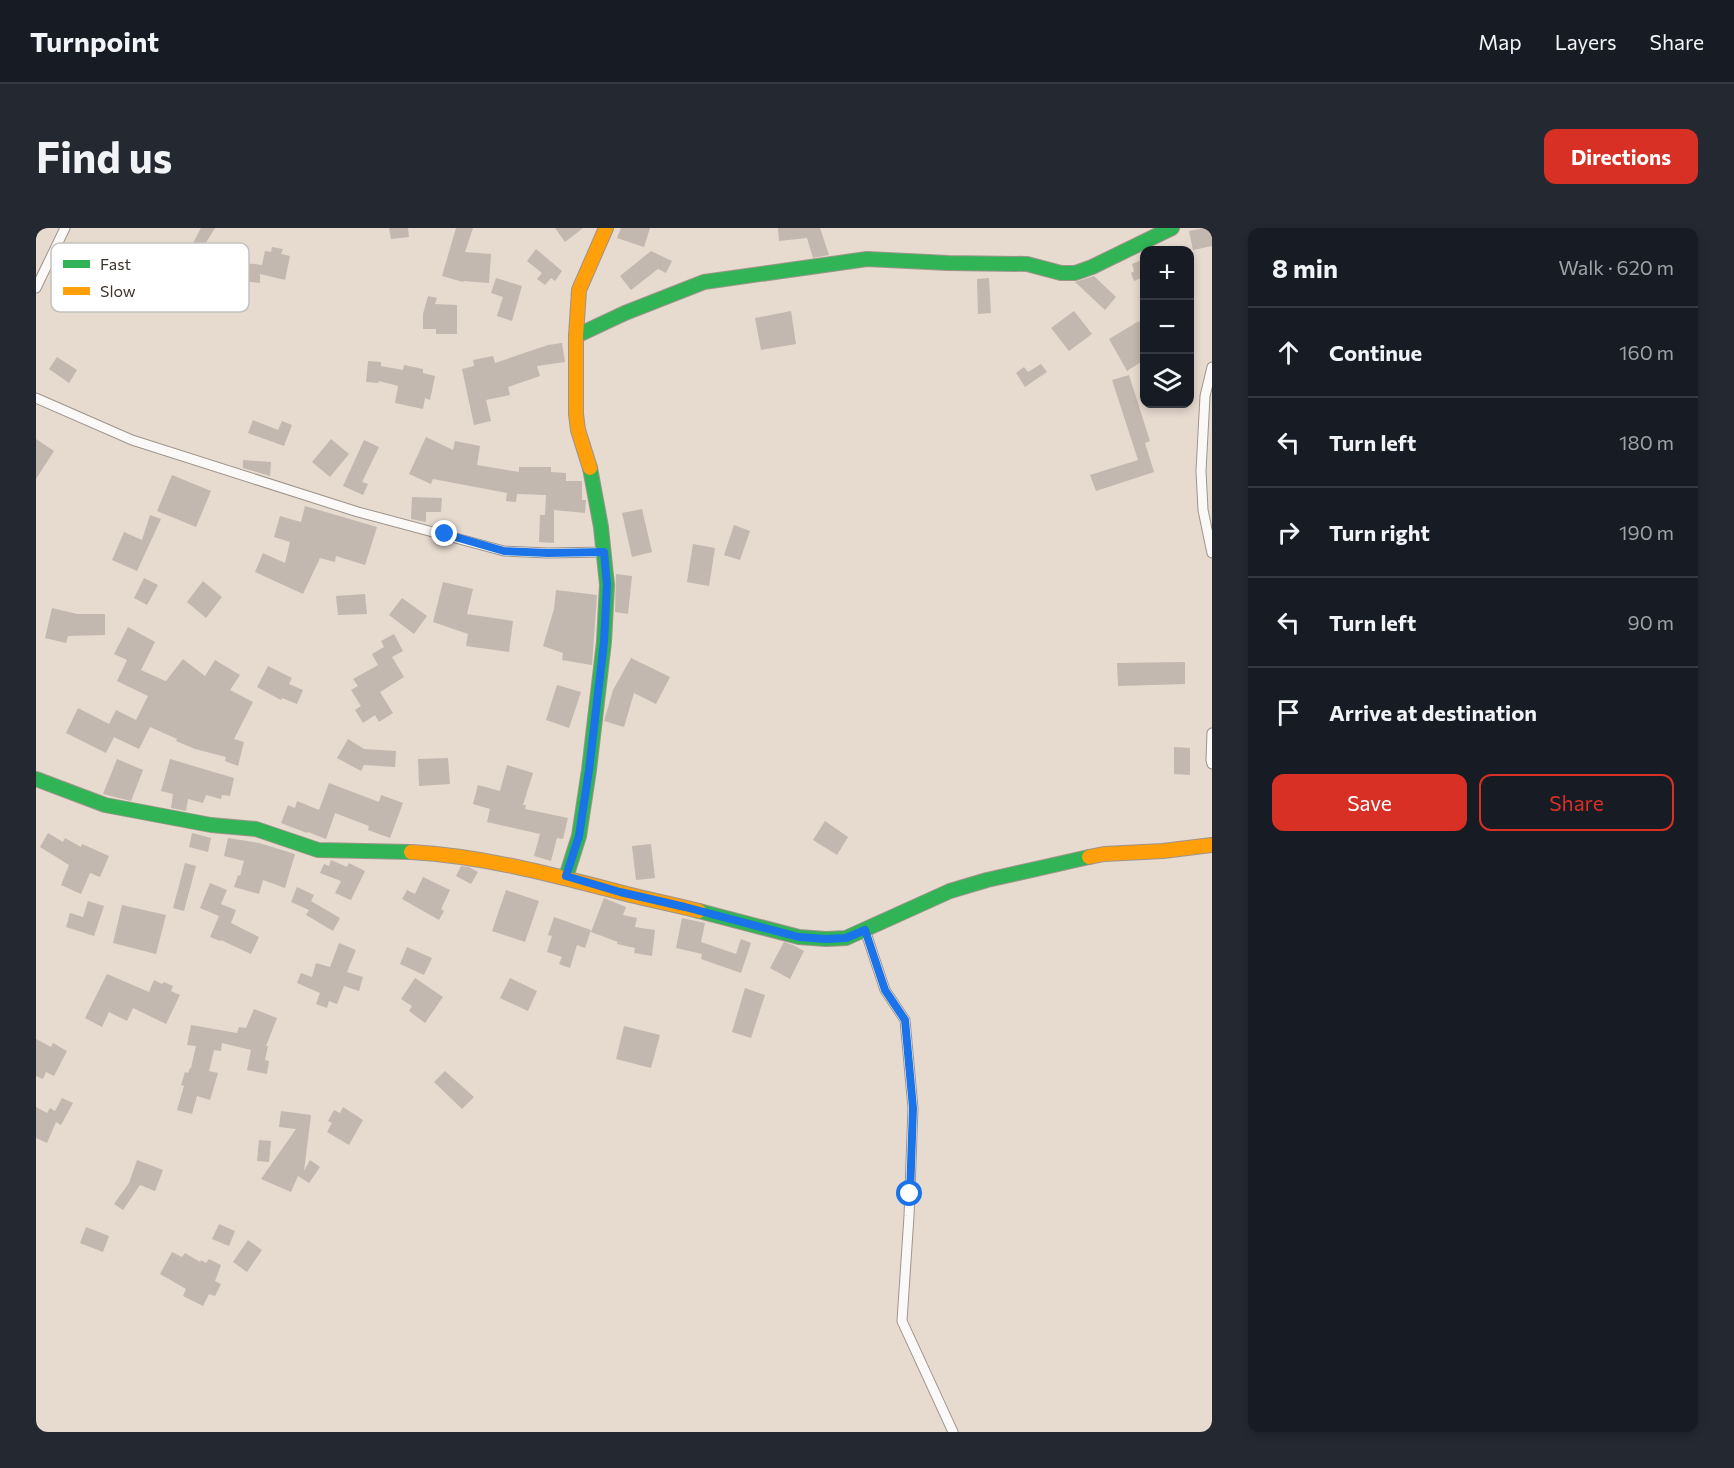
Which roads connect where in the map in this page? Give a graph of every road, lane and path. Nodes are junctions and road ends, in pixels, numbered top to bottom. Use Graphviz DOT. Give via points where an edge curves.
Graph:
graph roads {
  1 [pos="65,228"];
  2 [pos="606,228"];
  3 [pos="1172,228"];
  4 [pos="58,243"];
  5 [pos="51,257"];
  6 [pos="36,288"];
  7 [pos="576,336"];
  8 [pos="1212,367"];
  9 [pos="36,399"];
  10 [pos="604,552"];
  11 [pos="1212,553"];
  12 [pos="1212,733"];
  13 [pos="1212,764"];
  14 [pos="36,779"];
  15 [pos="1212,845"];
  16 [pos="566,876"];
  17 [pos="865,930"];
  18 [pos="953,1432"];
  1 -- 4 [label="street"];
  2 -- 7 [label="street" via="579,290"];
  3 -- 7 [label="street" via="1075,273 1027,264 867,259 704,282"];
  5 -- 6 [label="street"];
  7 -- 10 [label="street" via="578,430 591,470"];
  8 -- 11 [label="street" via="1205,396 1201,471 1203,510"];
  9 -- 10 [label="street" via="132,440 358,512 504,551"];
  10 -- 16 [label="street" via="604,642 589,770 579,836"];
  12 -- 13 [label="street"];
  14 -- 16 [label="street" via="105,805 256,830 318,850 443,854"];
  15 -- 17 [label="street" via="1104,854 987,880 950,891"];
  16 -- 17 [label="street" via="799,937 846,938"];
  17 -- 18 [label="street" via="885,990 905,1020 913,1108 902,1321"];
}
